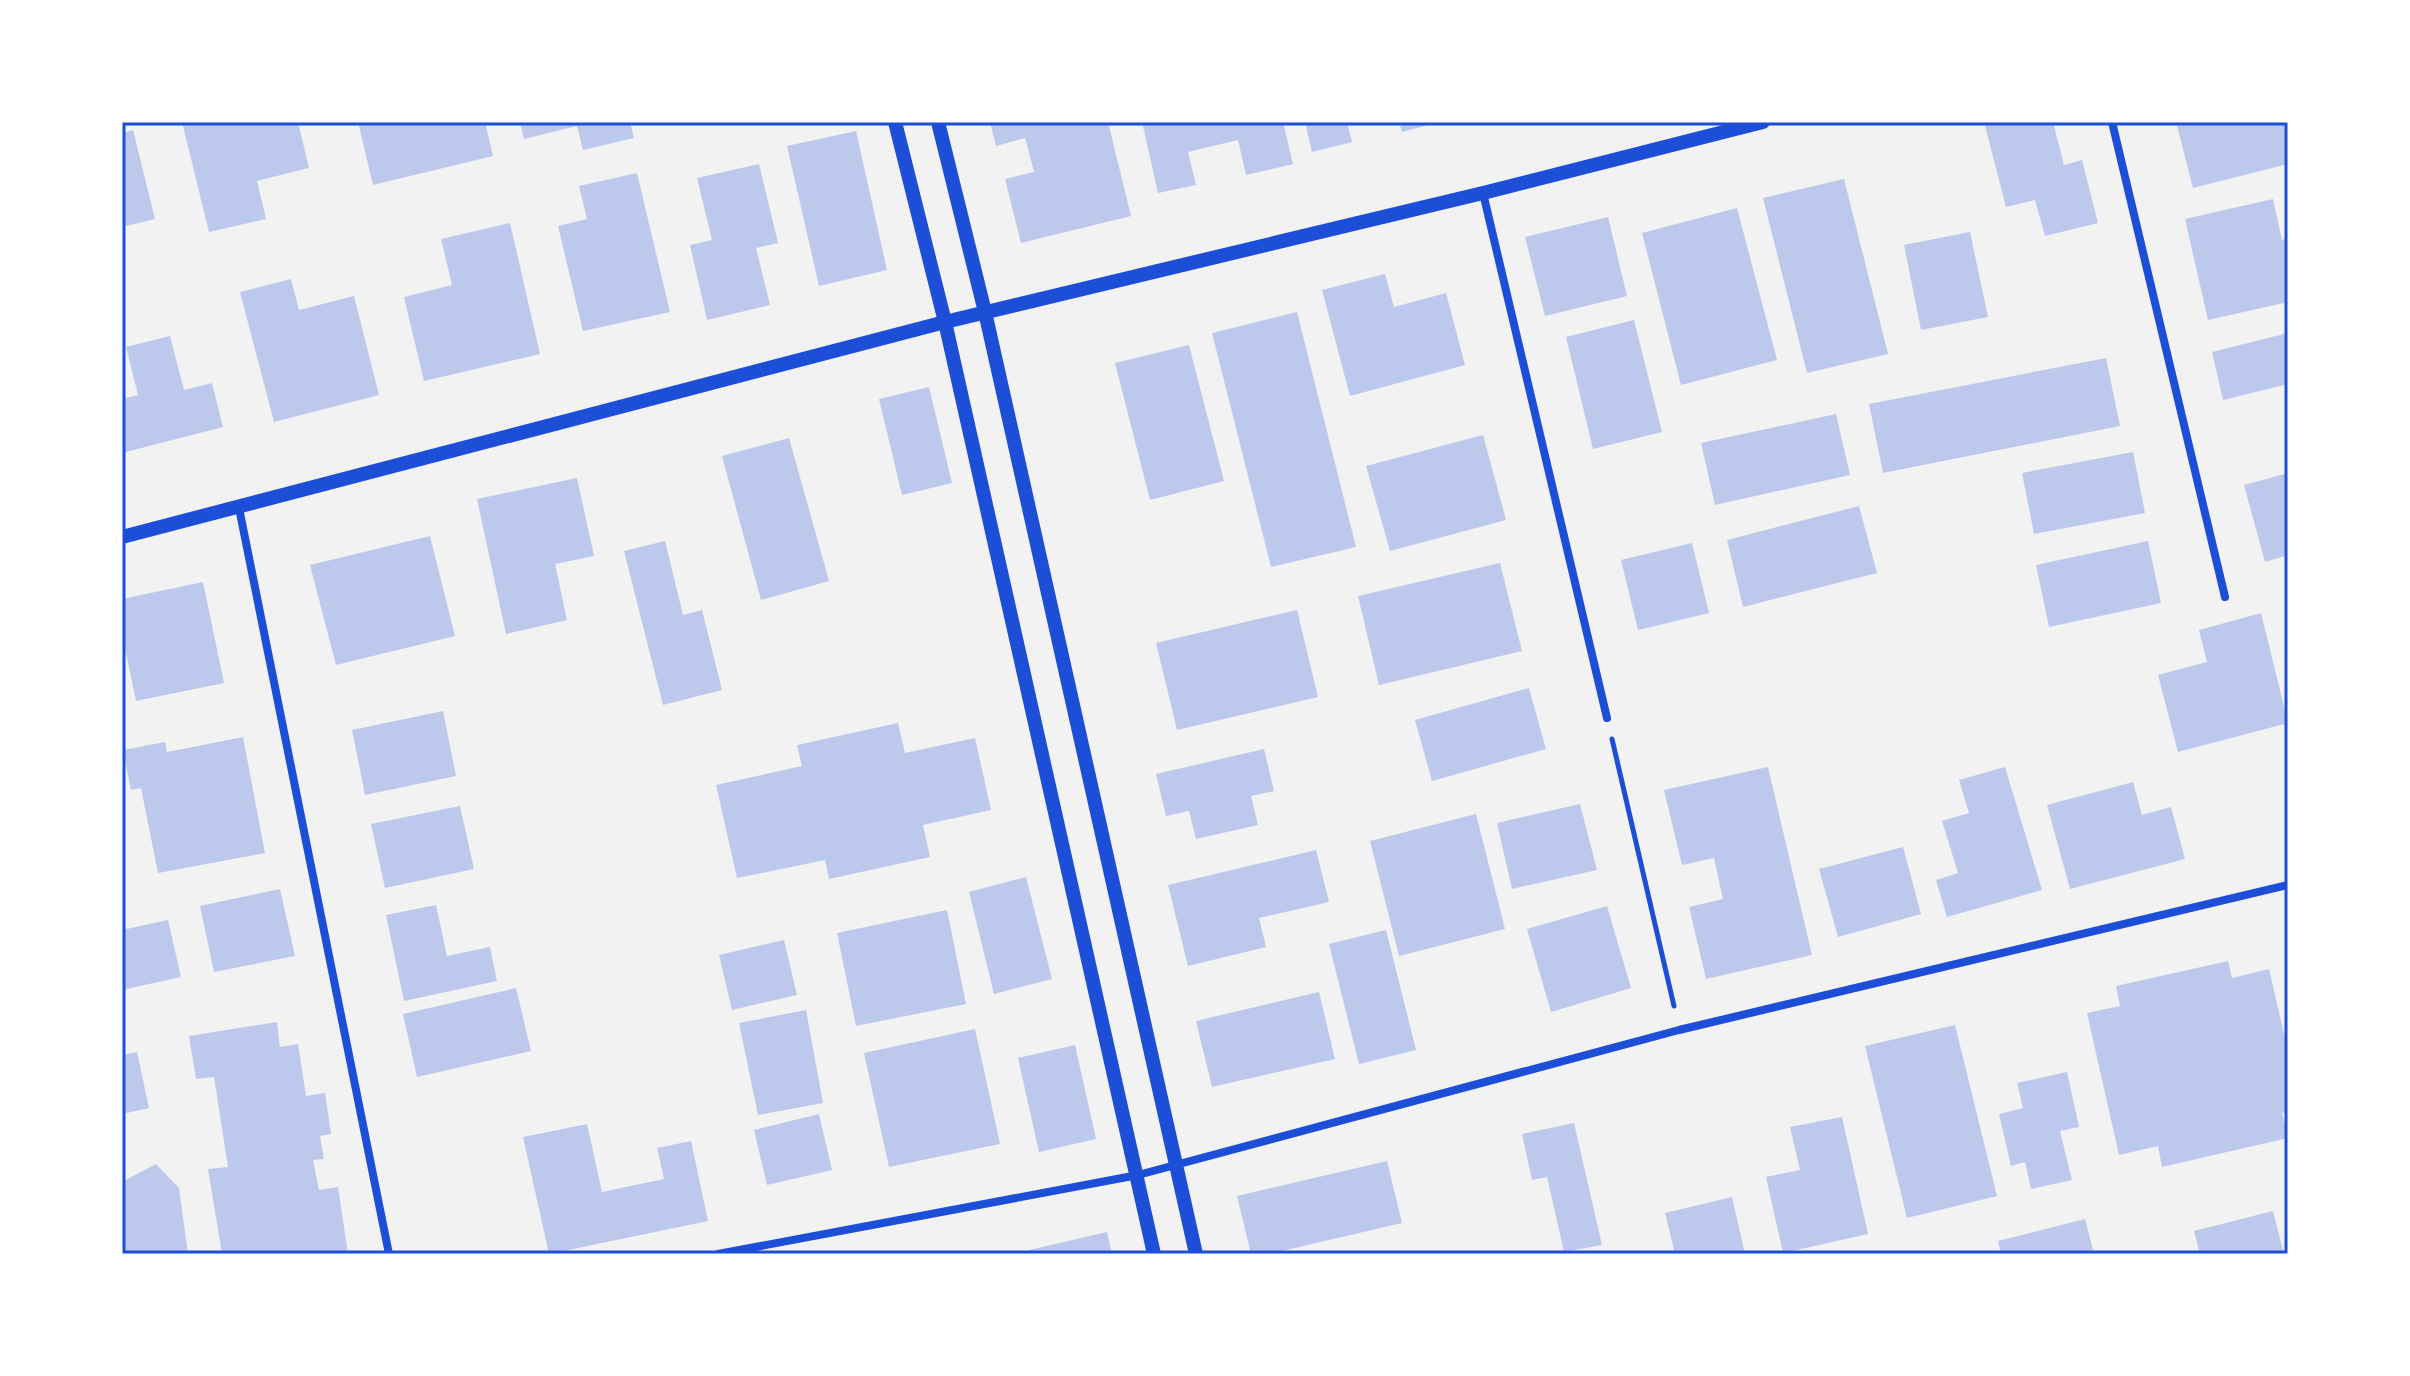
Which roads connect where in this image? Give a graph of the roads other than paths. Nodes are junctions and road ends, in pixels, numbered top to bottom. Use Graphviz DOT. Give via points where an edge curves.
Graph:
graph roads {
  1 [pos="895,122"];
  2 [pos="938,122"];
  3 [pos="1763,122"];
  4 [pos="2112,122"];
  5 [pos="1483,193"];
  6 [pos="985,312"];
  7 [pos="945,322"];
  8 [pos="239,508"];
  9 [pos="122,537"];
  10 [pos="2225,597"];
  11 [pos="1607,718"];
  12 [pos="2288,885"];
  13 [pos="1177,1164"];
  14 [pos="1138,1175"];
  15 [pos="389,1254"];
  16 [pos="718,1254"];
  17 [pos="1154,1254"];
  18 [pos="1196,1254"];
  1 -- 7 [label="street"];
  2 -- 6 [label="street"];
  3 -- 5 [label="street"];
  4 -- 10 [label="street"];
  5 -- 6 [label="street"];
  5 -- 11 [label="street"];
  6 -- 7 [label="street"];
  6 -- 13 [label="street"];
  7 -- 8 [label="street"];
  7 -- 14 [label="street"];
  8 -- 9 [label="street"];
  8 -- 15 [label="street"];
  12 -- 13 [label="street" via="1679,1030"];
  13 -- 14 [label="street"];
  13 -- 18 [label="street"];
  14 -- 16 [label="street"];
  14 -- 17 [label="street"];
}
